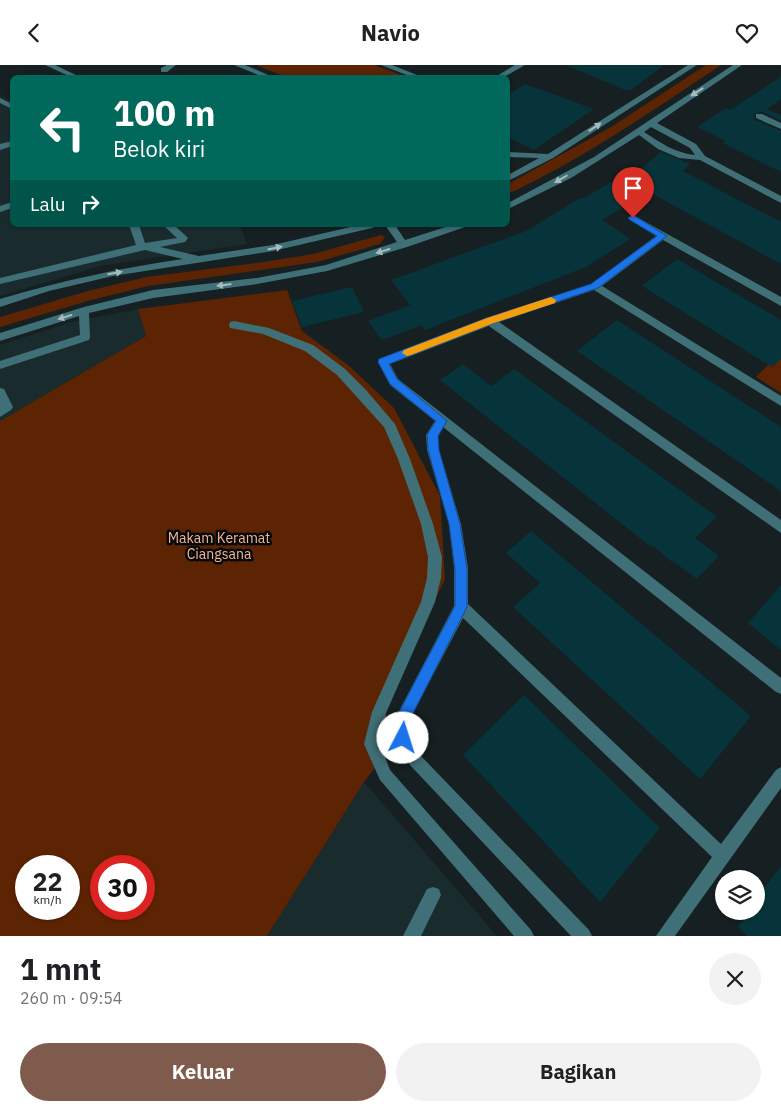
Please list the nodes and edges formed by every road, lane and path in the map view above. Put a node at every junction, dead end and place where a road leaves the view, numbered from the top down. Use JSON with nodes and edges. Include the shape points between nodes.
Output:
{"nodes":[{"id":1,"x":49,"y":65,"type":"edge"},
{"id":2,"x":172,"y":65,"type":"edge"},
{"id":3,"x":238,"y":65,"type":"edge"},
{"id":4,"x":385,"y":65,"type":"edge"},
{"id":5,"x":521,"y":65,"type":"edge"},
{"id":6,"x":693,"y":65,"type":"edge"},
{"id":7,"x":738,"y":65,"type":"edge"},
{"id":8,"x":164,"y":70,"type":"dead end"},
{"id":9,"x":72,"y":75,"type":"edge"},
{"id":10,"x":264,"y":75,"type":"edge"},
{"id":11,"x":412,"y":75,"type":"edge"},
{"id":12,"x":503,"y":75,"type":"edge"},
{"id":13,"x":759,"y":116,"type":"dead end"},
{"id":14,"x":650,"y":123,"type":"junction"},
{"id":15,"x":781,"y":126,"type":"edge"},
{"id":16,"x":638,"y":131,"type":"junction"},
{"id":17,"x":510,"y":154,"type":"edge"},
{"id":18,"x":550,"y":156,"type":"junction"},
{"id":19,"x":702,"y":158,"type":"junction"},
{"id":20,"x":510,"y":177,"type":"edge"},
{"id":21,"x":781,"y":200,"type":"edge"},
{"id":22,"x":510,"y":205,"type":"edge"},
{"id":23,"x":633,"y":218,"type":"dead end"},
{"id":24,"x":135,"y":227,"type":"edge"},
{"id":25,"x":171,"y":227,"type":"edge"},
{"id":26,"x":363,"y":227,"type":"edge"},
{"id":27,"x":391,"y":227,"type":"edge"},
{"id":28,"x":456,"y":227,"type":"edge"},
{"id":29,"x":663,"y":236,"type":"junction"},
{"id":30,"x":404,"y":245,"type":"junction"},
{"id":31,"x":142,"y":247,"type":"junction"},
{"id":32,"x":203,"y":260,"type":"junction"},
{"id":33,"x":0,"y":281,"type":"edge"},
{"id":34,"x":595,"y":286,"type":"junction"},
{"id":35,"x":781,"y":301,"type":"edge"},
{"id":36,"x":0,"y":303,"type":"edge"},
{"id":37,"x":84,"y":311,"type":"junction"},
{"id":38,"x":490,"y":321,"type":"junction"},
{"id":39,"x":234,"y":325,"type":"dead end"},
{"id":40,"x":0,"y":337,"type":"edge"},
{"id":41,"x":0,"y":365,"type":"edge"},
{"id":42,"x":0,"y":392,"type":"edge"},
{"id":43,"x":781,"y":402,"type":"edge"},
{"id":44,"x":0,"y":412,"type":"edge"},
{"id":45,"x":442,"y":421,"type":"junction"},
{"id":46,"x":781,"y":527,"type":"edge"},
{"id":47,"x":461,"y":607,"type":"junction"},
{"id":48,"x":781,"y":687,"type":"edge"},
{"id":49,"x":781,"y":775,"type":"edge"},
{"id":50,"x":722,"y":856,"type":"junction"},
{"id":51,"x":432,"y":895,"type":"dead end"},
{"id":52,"x":412,"y":936,"type":"edge"},
{"id":53,"x":525,"y":936,"type":"edge"},
{"id":54,"x":583,"y":936,"type":"edge"},
{"id":55,"x":665,"y":936,"type":"edge"}],
"edges":[{"from":1,"to":9,"type":"street"},
{"from":2,"to":8,"type":"street"},
{"from":3,"to":10,"type":"street"},
{"from":4,"to":11,"type":"street"},
{"from":5,"to":12,"type":"street"},
{"from":18,"to":6,"type":"street","one_way":true},
{"from":7,"to":14,"type":"street","one_way":true},
{"from":13,"to":15,"type":"street"},
{"from":14,"to":16,"type":"street"},
{"from":14,"to":19,"type":"street","via":[[693,146]]},
{"from":16,"to":19,"type":"street","via":[[660,147],[682,156]]},
{"from":16,"to":22,"type":"street","one_way":true,"via":[[537,193]]},
{"from":17,"to":18,"type":"street"},
{"from":18,"to":20,"type":"street"},
{"from":19,"to":21,"type":"street"},
{"from":23,"to":29,"type":"street"},
{"from":24,"to":31,"type":"street"},
{"from":25,"to":31,"type":"street","via":[[182,235],[182,240]]},
{"from":32,"to":26,"type":"street","one_way":true},
{"from":27,"to":30,"type":"street"},
{"from":28,"to":30,"type":"street"},
{"from":29,"to":34,"type":"street"},
{"from":29,"to":35,"type":"street"},
{"from":30,"to":37,"type":"street","one_way":true,"via":[[327,268],[153,294]]},
{"from":31,"to":32,"type":"street"},
{"from":31,"to":33,"type":"street"},
{"from":36,"to":32,"type":"street","one_way":true,"via":[[113,273]]},
{"from":34,"to":38,"type":"street"},
{"from":34,"to":43,"type":"street"},
{"from":37,"to":40,"type":"street","one_way":true},
{"from":37,"to":41,"type":"street","via":[[85,337]]},
{"from":38,"to":45,"type":"street","via":[[383,362],[394,382]]},
{"from":38,"to":46,"type":"street"},
{"from":39,"to":53,"type":"street","via":[[264,331],[309,349],[341,372],[390,424],[427,524],[435,557],[434,578],[428,602],[379,712],[372,744],[385,775]]},
{"from":42,"to":44,"type":"street","via":[[8,407]]},
{"from":45,"to":47,"type":"street","via":[[432,435],[433,450],[455,524],[461,569]]},
{"from":45,"to":48,"type":"street"},
{"from":47,"to":50,"type":"street"},
{"from":47,"to":54,"type":"street","via":[[404,716],[403,738],[415,760]]},
{"from":49,"to":50,"type":"street"},
{"from":50,"to":55,"type":"street"},
{"from":51,"to":52,"type":"street"}]}
